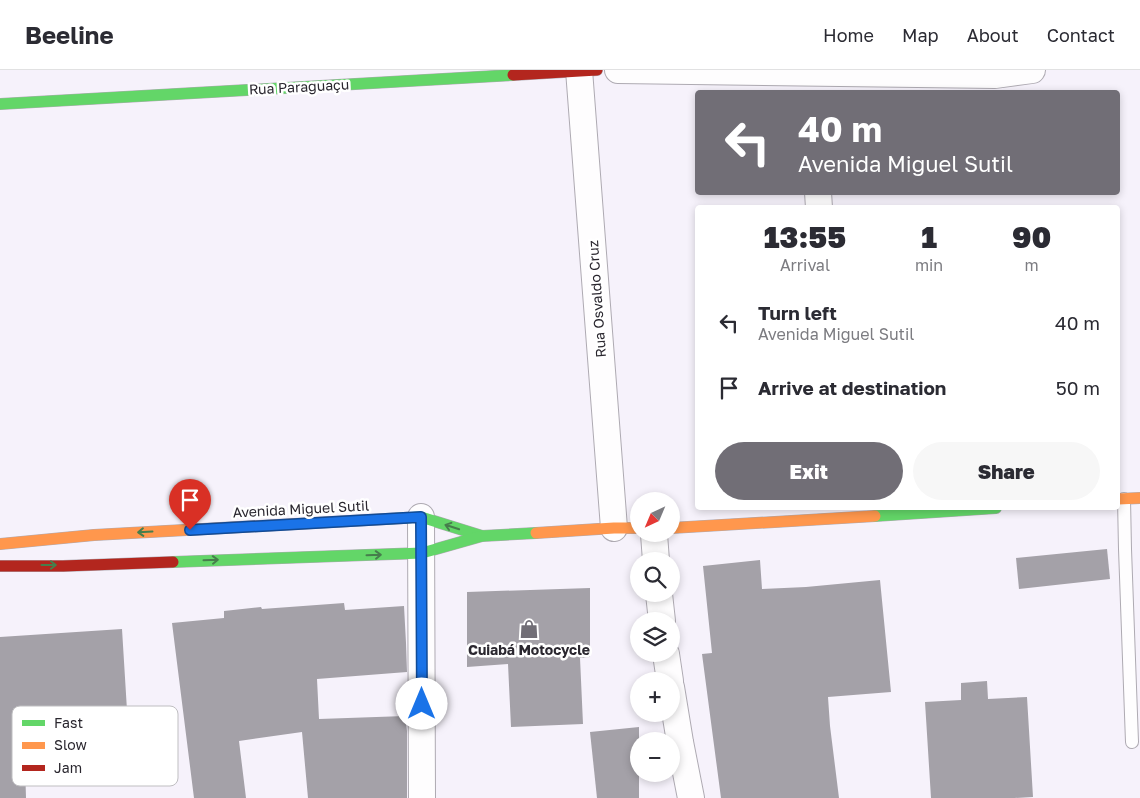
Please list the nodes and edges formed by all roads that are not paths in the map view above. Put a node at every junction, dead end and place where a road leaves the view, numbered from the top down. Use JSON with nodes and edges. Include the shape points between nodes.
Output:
{"nodes":[{"id":1,"x":585,"y":70,"type":"edge"},
{"id":2,"x":618,"y":70,"type":"edge"},
{"id":3,"x":1032,"y":70,"type":"edge"},
{"id":4,"x":811,"y":83,"type":"edge"},
{"id":5,"x":0,"y":104,"type":"edge"},
{"id":6,"x":1140,"y":498,"type":"edge"},
{"id":7,"x":1121,"y":499,"type":"edge"},
{"id":8,"x":933,"y":510,"type":"edge"},
{"id":9,"x":839,"y":513,"type":"edge"},
{"id":10,"x":421,"y":517,"type":"junction"},
{"id":11,"x":680,"y":527,"type":"edge"},
{"id":12,"x":626,"y":528,"type":"edge"},
{"id":13,"x":482,"y":536,"type":"junction"},
{"id":14,"x":0,"y":544,"type":"edge"},
{"id":15,"x":422,"y":553,"type":"junction"},
{"id":16,"x":0,"y":566,"type":"edge"},
{"id":17,"x":677,"y":722,"type":"edge"},
{"id":18,"x":1132,"y":742,"type":"dead end"},
{"id":19,"x":422,"y":798,"type":"edge"},
{"id":20,"x":691,"y":798,"type":"edge"}],
"edges":[{"from":1,"to":5,"type":"main road","name":"Rua Paraguaçu"},
{"from":1,"to":12,"type":"street","name":"Rua Osvaldo Cruz"},
{"from":2,"to":4,"type":"street"},
{"from":3,"to":4,"type":"street","via":[[995,75]]},
{"from":6,"to":7,"type":"main road"},
{"from":7,"to":18,"type":"lane"},
{"from":8,"to":9,"type":"main road"},
{"from":9,"to":11,"type":"main road"},
{"from":13,"to":10,"type":"main road","name":"Avenida Miguel Sutil","one_way":true},
{"from":10,"to":14,"type":"main road","name":"Avenida Miguel Sutil","one_way":true,"via":[[104,534]]},
{"from":10,"to":15,"type":"street"},
{"from":12,"to":13,"type":"main road","name":"Avenida Miguel Sutil"},
{"from":13,"to":15,"type":"main road","name":"Avenida Miguel Sutil"},
{"from":16,"to":15,"type":"main road","name":"Avenida Miguel Sutil","one_way":true},
{"from":15,"to":19,"type":"street"},
{"from":17,"to":20,"type":"street"}]}
